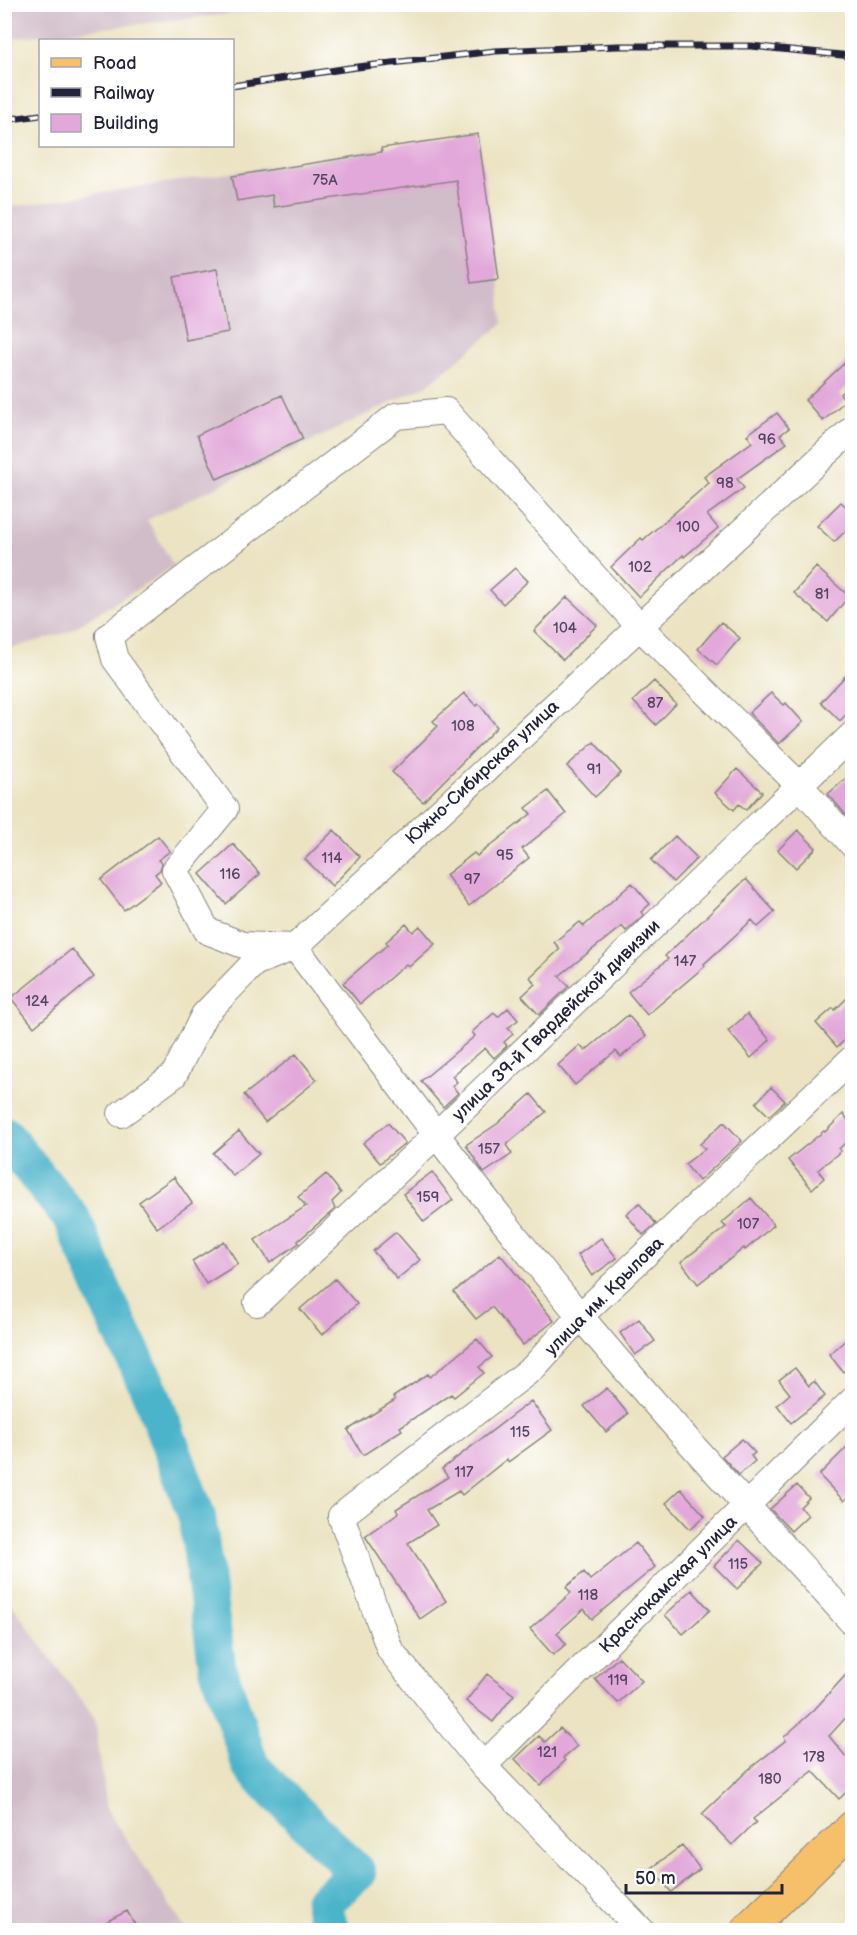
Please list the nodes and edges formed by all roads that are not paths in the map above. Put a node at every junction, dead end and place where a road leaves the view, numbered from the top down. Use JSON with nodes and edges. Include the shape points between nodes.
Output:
{"nodes":[{"id":1,"x":852,"y":429,"type":"edge"},
{"id":2,"x":639,"y":626,"type":"junction"},
{"id":3,"x":852,"y":735,"type":"edge"},
{"id":4,"x":800,"y":786,"type":"junction"},
{"id":5,"x":852,"y":844,"type":"edge"},
{"id":6,"x":295,"y":947,"type":"junction"},
{"id":7,"x":852,"y":1059,"type":"edge"},
{"id":8,"x":121,"y":1114,"type":"dead end"},
{"id":9,"x":436,"y":1135,"type":"junction"},
{"id":10,"x":257,"y":1303,"type":"dead end"},
{"id":11,"x":580,"y":1316,"type":"junction"},
{"id":12,"x":852,"y":1401,"type":"edge"},
{"id":13,"x":747,"y":1506,"type":"junction"},
{"id":14,"x":852,"y":1622,"type":"edge"},
{"id":15,"x":483,"y":1766,"type":"junction"},
{"id":16,"x":851,"y":1833,"type":"edge"},
{"id":17,"x":641,"y":1930,"type":"edge"},
{"id":18,"x":747,"y":1930,"type":"edge"}],
"edges":[{"from":1,"to":2,"type":"street","name":"Южно-Сибирская улица"},
{"from":2,"to":4,"type":"street"},
{"from":2,"to":6,"type":"street","name":"Южно-Сибирская улица"},
{"from":2,"to":6,"type":"street","via":[[446,411],[396,416],[109,636],[115,659],[225,809],[175,870],[207,931],[243,945]]},
{"from":3,"to":4,"type":"street","name":"улица 39-й Гвардейской дивизии"},
{"from":4,"to":5,"type":"street"},
{"from":4,"to":9,"type":"street","name":"улица 39-й Гвардейской дивизии"},
{"from":6,"to":8,"type":"street","name":"Южно-Сибирская улица","via":[[254,963],[204,1015],[174,1075]]},
{"from":6,"to":9,"type":"street"},
{"from":7,"to":11,"type":"street","name":"улица им. Крылова"},
{"from":9,"to":10,"type":"street","name":"улица 39-й Гвардейской дивизии"},
{"from":9,"to":11,"type":"street"},
{"from":11,"to":13,"type":"street"},
{"from":11,"to":15,"type":"street","name":"улица им. Крылова","via":[[533,1368],[341,1516],[390,1650]]},
{"from":12,"to":13,"type":"street","name":"Краснокамская улица"},
{"from":13,"to":14,"type":"street"},
{"from":13,"to":15,"type":"street","name":"Краснокамская улица"},
{"from":15,"to":17,"type":"street"},
{"from":16,"to":18,"type":"main road"}]}
